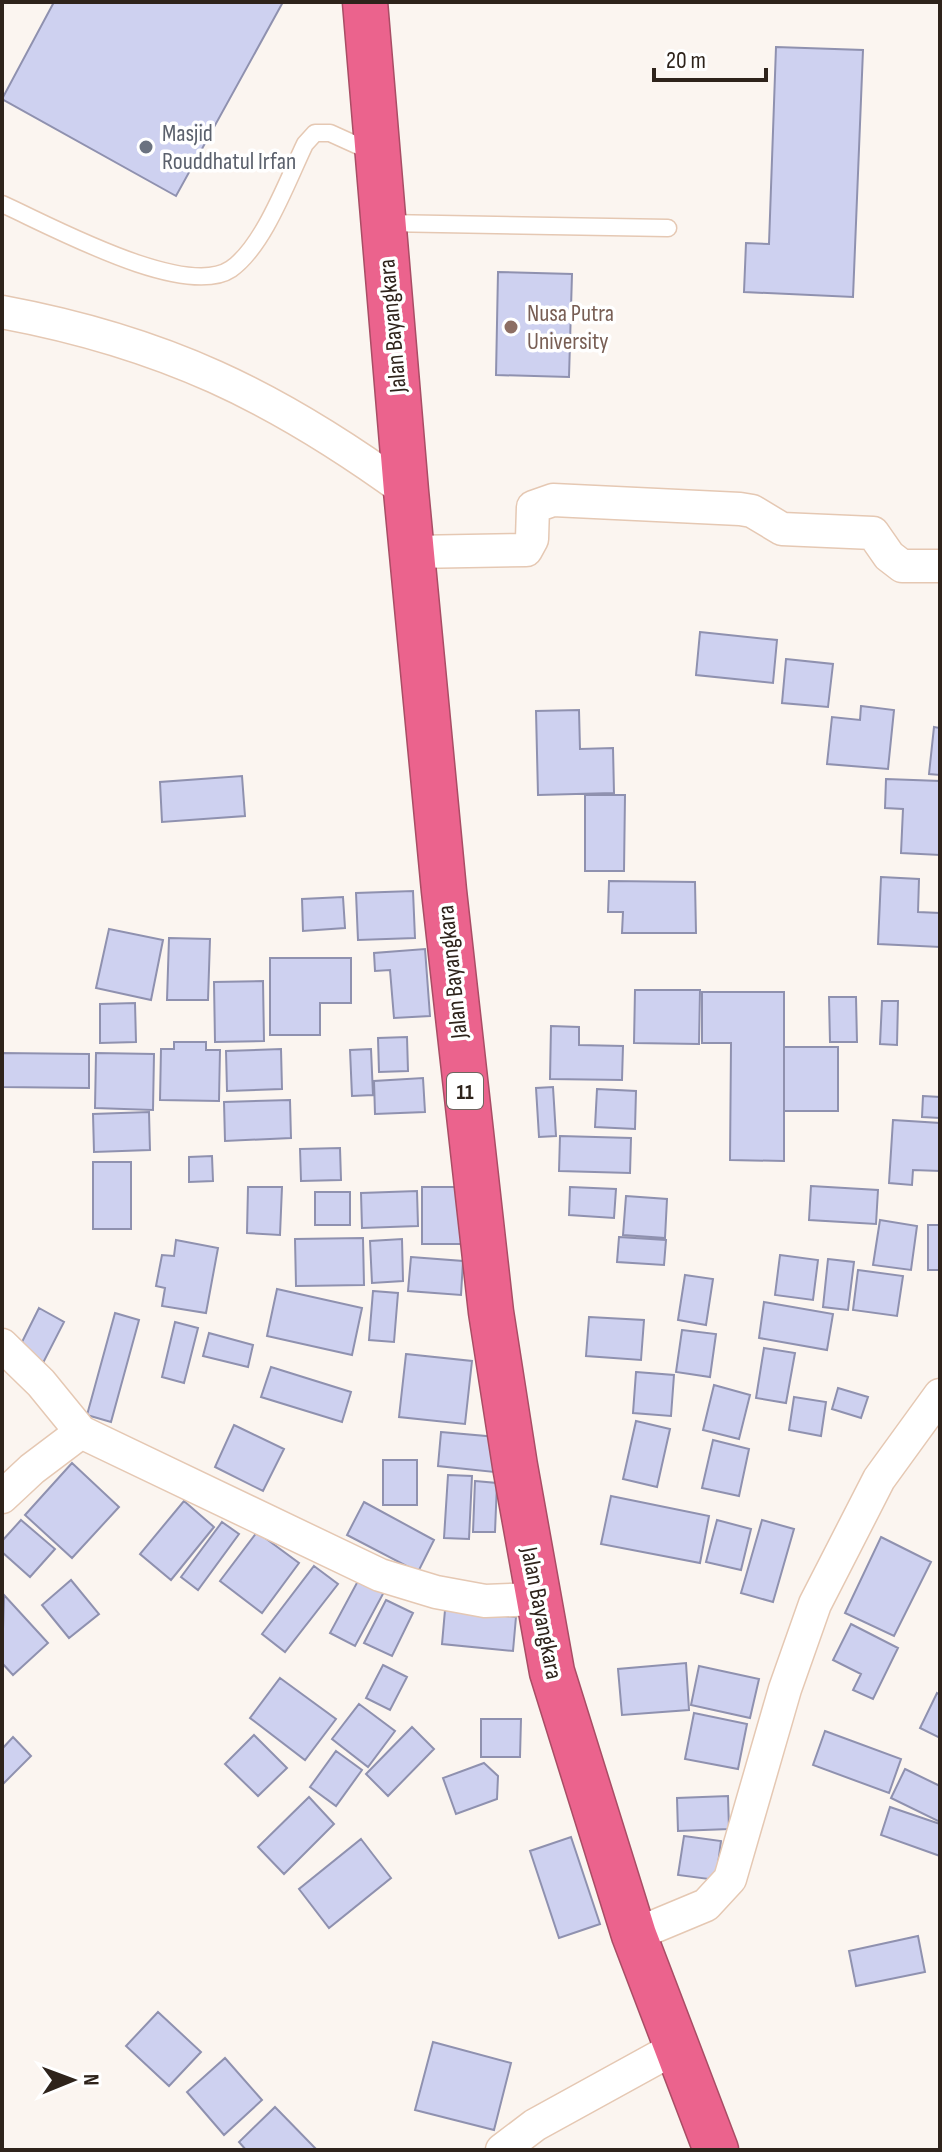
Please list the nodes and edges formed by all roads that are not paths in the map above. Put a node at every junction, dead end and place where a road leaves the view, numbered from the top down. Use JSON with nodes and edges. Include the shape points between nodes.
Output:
{"nodes":[{"id":1,"x":365,"y":2,"type":"edge"},
{"id":2,"x":378,"y":155,"type":"junction"},
{"id":3,"x":2,"y":204,"type":"edge"},
{"id":4,"x":383,"y":223,"type":"junction"},
{"id":5,"x":668,"y":228,"type":"dead end"},
{"id":6,"x":2,"y":312,"type":"edge"},
{"id":7,"x":406,"y":491,"type":"junction"},
{"id":8,"x":412,"y":552,"type":"junction"},
{"id":9,"x":940,"y":566,"type":"edge"},
{"id":10,"x":2,"y":1345,"type":"edge"},
{"id":11,"x":940,"y":1395,"type":"edge"},
{"id":12,"x":81,"y":1432,"type":"junction"},
{"id":13,"x":2,"y":1497,"type":"edge"},
{"id":14,"x":537,"y":1599,"type":"junction"},
{"id":15,"x":634,"y":1935,"type":"junction"},
{"id":16,"x":675,"y":2048,"type":"junction"},
{"id":17,"x":502,"y":2150,"type":"edge"},
{"id":18,"x":716,"y":2150,"type":"edge"}],
"edges":[{"from":1,"to":2,"type":"highway","name":"Jalan Bayangkara","number":"11"},
{"from":2,"to":3,"type":"lane","via":[[330,133],[315,133],[264,229],[230,269],[203,278],[142,266]]},
{"from":2,"to":4,"type":"highway","name":"Jalan Bayangkara","number":"11"},
{"from":4,"to":5,"type":"lane"},
{"from":4,"to":7,"type":"highway","name":"Jalan Bayangkara","number":"11"},
{"from":6,"to":7,"type":"street","via":[[77,329],[210,372],[319,431]]},
{"from":7,"to":8,"type":"highway","name":"Jalan Bayangkara","number":"11"},
{"from":8,"to":9,"type":"street","via":[[526,550],[532,539],[533,507],[553,500],[752,511],[782,529],[873,533],[902,566]]},
{"from":8,"to":14,"type":"highway","name":"Jalan Bayangkara","number":"11","via":[[479,1216]]},
{"from":10,"to":12,"type":"street"},
{"from":11,"to":15,"type":"street","via":[[879,1479],[815,1604],[730,1879],[706,1905]]},
{"from":12,"to":13,"type":"street"},
{"from":12,"to":14,"type":"street","via":[[380,1575],[485,1601]]},
{"from":14,"to":15,"type":"highway","name":"Jalan Bayangkara","number":"11","via":[[552,1672]]},
{"from":15,"to":16,"type":"highway","name":"Jalan Bayangkara","number":"11"},
{"from":16,"to":17,"type":"street","via":[[535,2125]]},
{"from":16,"to":18,"type":"highway","name":"Jalan Bayangkara","number":"11"}]}
